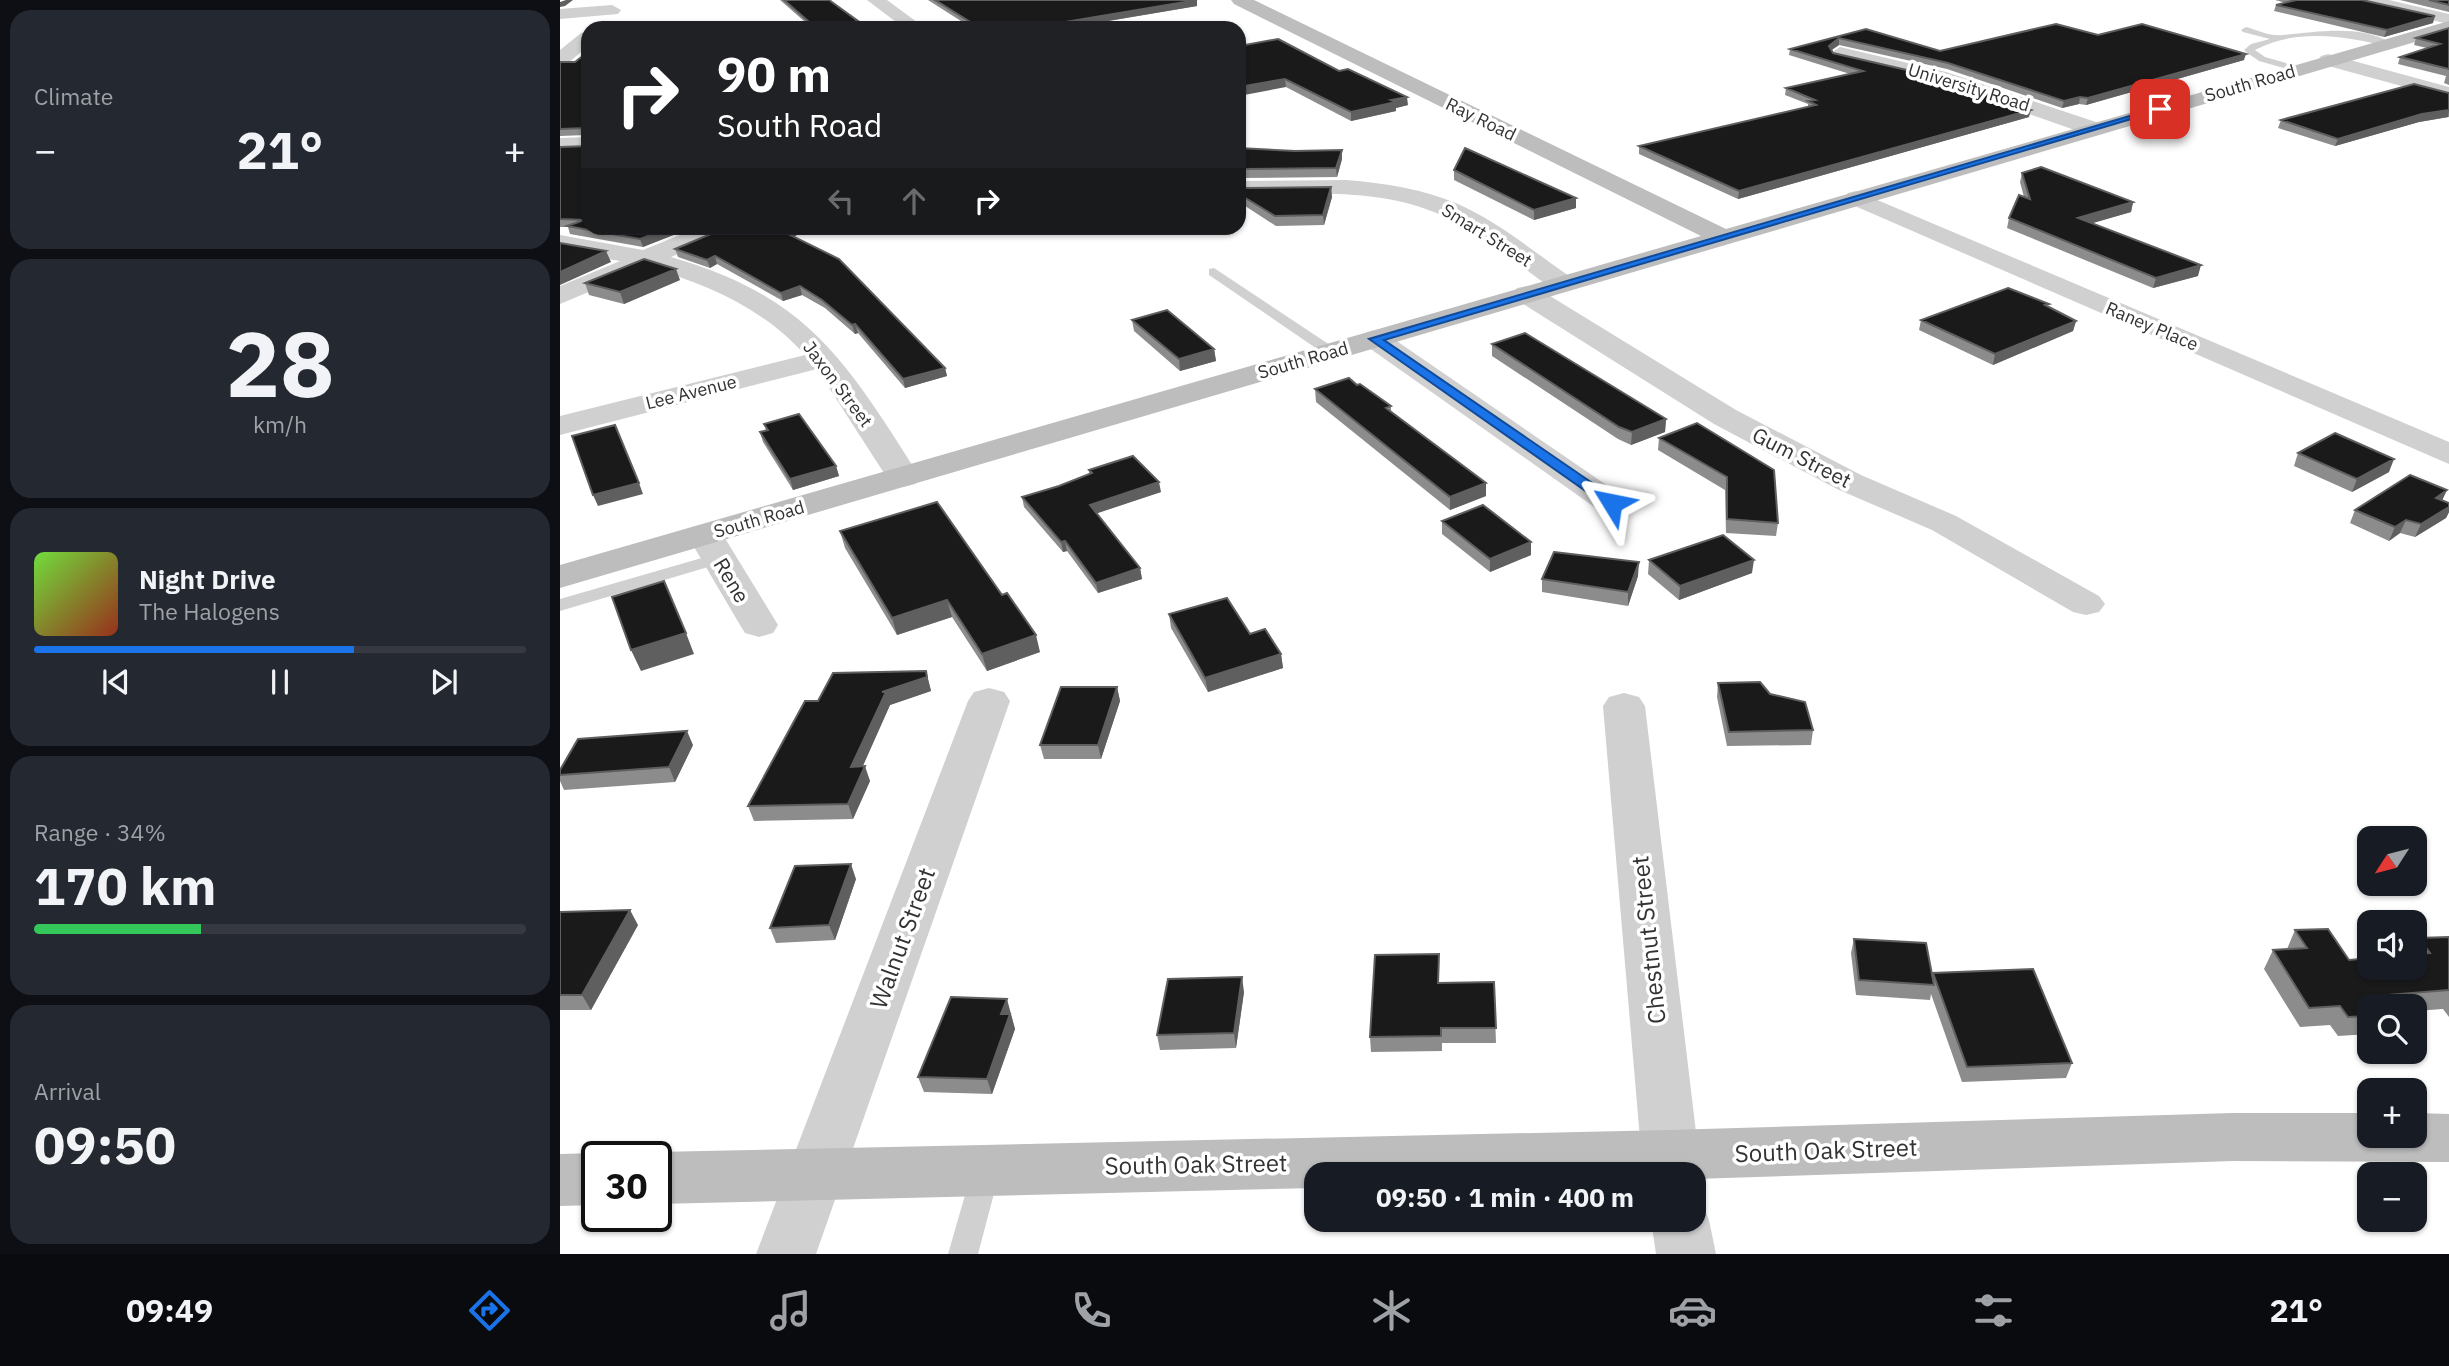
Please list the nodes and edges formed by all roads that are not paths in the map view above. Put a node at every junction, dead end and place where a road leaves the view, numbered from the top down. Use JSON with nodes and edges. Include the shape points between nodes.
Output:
{"nodes":[{"id":1,"x":876,"y":0,"type":"edge"},
{"id":2,"x":1240,"y":0,"type":"edge"},
{"id":3,"x":2367,"y":0,"type":"edge"},
{"id":4,"x":614,"y":5,"type":"edge"},
{"id":5,"x":560,"y":14,"type":"edge"},
{"id":6,"x":2449,"y":19,"type":"edge"},
{"id":7,"x":603,"y":21,"type":"edge"},
{"id":8,"x":906,"y":21,"type":"edge"},
{"id":9,"x":2449,"y":26,"type":"edge"},
{"id":10,"x":2246,"y":30,"type":"dead end"},
{"id":11,"x":2279,"y":39,"type":"junction"},
{"id":12,"x":581,"y":43,"type":"edge"},
{"id":13,"x":2386,"y":43,"type":"junction"},
{"id":14,"x":1840,"y":53,"type":"edge"},
{"id":15,"x":560,"y":60,"type":"edge"},
{"id":16,"x":581,"y":60,"type":"edge"},
{"id":17,"x":2328,"y":60,"type":"junction"},
{"id":18,"x":2298,"y":69,"type":"junction"},
{"id":19,"x":2449,"y":93,"type":"edge"},
{"id":20,"x":2094,"y":129,"type":"junction"},
{"id":21,"x":581,"y":144,"type":"edge"},
{"id":22,"x":560,"y":145,"type":"edge"},
{"id":23,"x":1246,"y":188,"type":"edge"},
{"id":24,"x":1856,"y":198,"type":"junction"},
{"id":25,"x":698,"y":235,"type":"edge"},
{"id":26,"x":1723,"y":237,"type":"junction"},
{"id":27,"x":560,"y":243,"type":"edge"},
{"id":28,"x":630,"y":255,"type":"junction"},
{"id":29,"x":1214,"y":272,"type":"dead end"},
{"id":30,"x":560,"y":275,"type":"edge"},
{"id":31,"x":1563,"y":284,"type":"junction"},
{"id":32,"x":1527,"y":294,"type":"junction"},
{"id":33,"x":560,"y":296,"type":"edge"},
{"id":34,"x":1375,"y":339,"type":"junction"},
{"id":35,"x":1331,"y":352,"type":"junction"},
{"id":36,"x":823,"y":359,"type":"junction"},
{"id":37,"x":560,"y":426,"type":"edge"},
{"id":38,"x":2449,"y":454,"type":"edge"},
{"id":39,"x":903,"y":477,"type":"junction"},
{"id":40,"x":1612,"y":503,"type":"dead end"},
{"id":41,"x":712,"y":546,"type":"junction"},
{"id":42,"x":560,"y":577,"type":"edge"},
{"id":43,"x":2085,"y":604,"type":"dead end"},
{"id":44,"x":560,"y":605,"type":"edge"},
{"id":45,"x":759,"y":625,"type":"dead end"},
{"id":46,"x":989,"y":701,"type":"dead end"},
{"id":47,"x":1624,"y":706,"type":"dead end"},
{"id":48,"x":2449,"y":1138,"type":"edge"},
{"id":49,"x":1671,"y":1162,"type":"edge"},
{"id":50,"x":1706,"y":1162,"type":"edge"},
{"id":51,"x":1304,"y":1166,"type":"edge"},
{"id":52,"x":986,"y":1168,"type":"junction"},
{"id":53,"x":815,"y":1174,"type":"junction"},
{"id":54,"x":672,"y":1178,"type":"edge"},
{"id":55,"x":581,"y":1179,"type":"edge"},
{"id":56,"x":560,"y":1180,"type":"edge"},
{"id":57,"x":1682,"y":1232,"type":"edge"},
{"id":58,"x":786,"y":1254,"type":"edge"},
{"id":59,"x":963,"y":1254,"type":"edge"},
{"id":60,"x":1686,"y":1254,"type":"edge"}],
"edges":[{"from":1,"to":8,"type":"street"},
{"from":2,"to":26,"type":"street","name":"Ray Road"},
{"from":3,"to":6,"type":"street"},
{"from":4,"to":5,"type":"street"},
{"from":4,"to":7,"type":"street"},
{"from":9,"to":13,"type":"street","name":"South Road"},
{"from":10,"to":11,"type":"lane"},
{"from":11,"to":13,"type":"lane","via":[[2325,31]]},
{"from":11,"to":18,"type":"lane","via":[[2254,46],[2250,53]]},
{"from":12,"to":15,"type":"street"},
{"from":13,"to":17,"type":"street","name":"South Road"},
{"from":14,"to":20,"type":"street","name":"University Road","via":[[1939,76]]},
{"from":15,"to":16,"type":"street"},
{"from":17,"to":18,"type":"street","name":"South Road"},
{"from":17,"to":19,"type":"street"},
{"from":18,"to":20,"type":"street","name":"South Road"},
{"from":20,"to":24,"type":"street","name":"South Road"},
{"from":21,"to":22,"type":"street"},
{"from":23,"to":31,"type":"street","name":"Smart Street","via":[[1360,188],[1433,202]]},
{"from":24,"to":26,"type":"street","name":"South Road"},
{"from":24,"to":38,"type":"street","name":"Raney Place"},
{"from":25,"to":28,"type":"street"},
{"from":26,"to":31,"type":"street","name":"South Road"},
{"from":27,"to":28,"type":"street","name":"Jaxon Street"},
{"from":28,"to":30,"type":"street"},
{"from":28,"to":33,"type":"street","via":[[632,266]]},
{"from":28,"to":36,"type":"street","name":"Jaxon Street","via":[[719,283],[762,304],[789,323]]},
{"from":29,"to":35,"type":"lane"},
{"from":31,"to":32,"type":"street","name":"South Road"},
{"from":32,"to":34,"type":"street","name":"South Road"},
{"from":32,"to":43,"type":"street","name":"Gum Street","via":[[1726,417],[1849,482],[1944,523]]},
{"from":34,"to":35,"type":"street","name":"South Road"},
{"from":34,"to":40,"type":"street"},
{"from":35,"to":39,"type":"street","name":"South Road"},
{"from":36,"to":37,"type":"street","name":"Lee Avenue"},
{"from":36,"to":39,"type":"street","name":"Jaxon Street"},
{"from":39,"to":41,"type":"street","name":"South Road"},
{"from":41,"to":42,"type":"street","name":"South Road"},
{"from":41,"to":44,"type":"lane"},
{"from":41,"to":45,"type":"street","name":"Rene"},
{"from":46,"to":53,"type":"street","name":"Walnut Street"},
{"from":47,"to":49,"type":"street","name":"Chestnut Street"},
{"from":48,"to":50,"type":"street","name":"South Oak Street","via":[[2233,1136]]},
{"from":51,"to":52,"type":"street","name":"South Oak Street"},
{"from":52,"to":53,"type":"street","name":"South Oak Street"},
{"from":52,"to":59,"type":"lane"},
{"from":53,"to":54,"type":"street","name":"South Oak Street"},
{"from":53,"to":58,"type":"street","name":"Walnut Street"},
{"from":55,"to":56,"type":"street"},
{"from":57,"to":60,"type":"street"}]}
